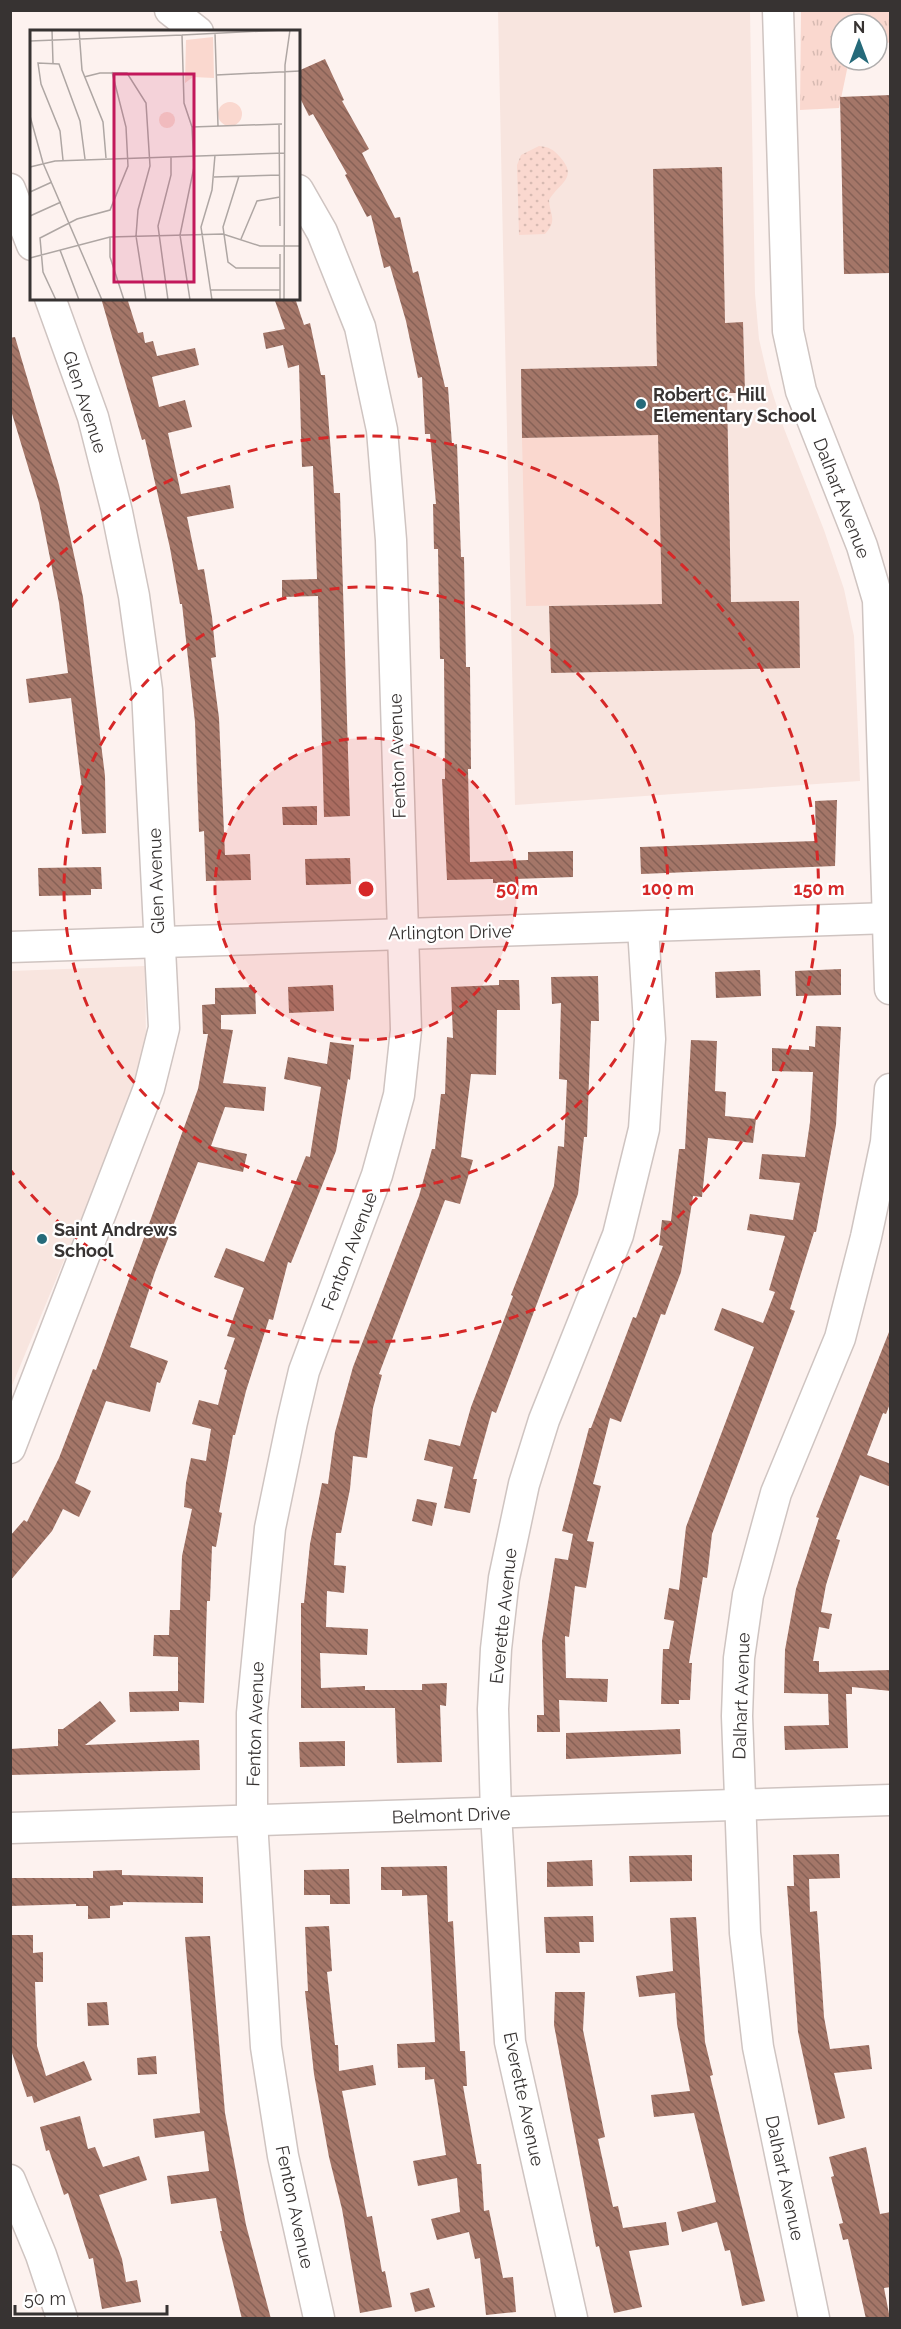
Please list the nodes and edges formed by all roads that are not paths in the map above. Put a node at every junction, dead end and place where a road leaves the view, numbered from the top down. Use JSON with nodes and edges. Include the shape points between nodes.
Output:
{"nodes":[{"id":1,"x":171,"y":10,"type":"edge"},
{"id":2,"x":778,"y":10,"type":"edge"},
{"id":3,"x":196,"y":30,"type":"edge"},
{"id":4,"x":10,"y":189,"type":"edge"},
{"id":5,"x":300,"y":194,"type":"edge"},
{"id":6,"x":30,"y":240,"type":"edge"},
{"id":7,"x":51,"y":300,"type":"edge"},
{"id":8,"x":884,"y":600,"type":"edge"},
{"id":9,"x":889,"y":918,"type":"edge"},
{"id":10,"x":643,"y":928,"type":"junction"},
{"id":11,"x":402,"y":933,"type":"junction"},
{"id":12,"x":158,"y":944,"type":"junction"},
{"id":13,"x":10,"y":947,"type":"edge"},
{"id":14,"x":891,"y":989,"type":"edge"},
{"id":15,"x":891,"y":1089,"type":"edge"},
{"id":16,"x":10,"y":1448,"type":"edge"},
{"id":17,"x":891,"y":1800,"type":"edge"},
{"id":18,"x":739,"y":1805,"type":"junction"},
{"id":19,"x":496,"y":1814,"type":"junction"},
{"id":20,"x":252,"y":1821,"type":"junction"},
{"id":21,"x":10,"y":1828,"type":"edge"},
{"id":22,"x":10,"y":2180,"type":"edge"},
{"id":23,"x":62,"y":2319,"type":"edge"},
{"id":24,"x":319,"y":2319,"type":"edge"},
{"id":25,"x":572,"y":2319,"type":"edge"},
{"id":26,"x":814,"y":2319,"type":"edge"}],
"edges":[{"from":1,"to":3,"type":"street"},
{"from":2,"to":8,"type":"street","name":"Dalhart Avenue","via":[[788,331],[801,391]]},
{"from":4,"to":6,"type":"street"},
{"from":5,"to":11,"type":"street","name":"Fenton Avenue","via":[[322,232],[360,327],[382,430],[391,540]]},
{"from":7,"to":12,"type":"street","name":"Glen Avenue","via":[[93,417],[134,596],[148,712]]},
{"from":8,"to":9,"type":"street","name":"Dalhart Avenue"},
{"from":9,"to":10,"type":"street","name":"Arlington Drive"},
{"from":9,"to":14,"type":"street","name":"Dalhart Avenue"},
{"from":10,"to":11,"type":"street","name":"Arlington Drive"},
{"from":10,"to":19,"type":"street","name":"Everette Avenue","via":[[650,1039],[644,1129],[618,1235],[544,1420],[515,1519],[496,1649]]},
{"from":11,"to":12,"type":"street","name":"Arlington Drive"},
{"from":11,"to":20,"type":"street","name":"Fenton Avenue","via":[[406,1030],[399,1095],[377,1175],[304,1371],[270,1528],[252,1713]]},
{"from":12,"to":13,"type":"street","name":"Arlington Drive"},
{"from":12,"to":16,"type":"street","name":"Glen Avenue","via":[[164,1028],[149,1088]]},
{"from":15,"to":18,"type":"street","name":"Dalhart Avenue","via":[[884,1153],[840,1338],[776,1493],[748,1595],[739,1658]]},
{"from":17,"to":18,"type":"street","name":"Belmont Drive"},
{"from":18,"to":19,"type":"street","name":"Belmont Drive"},
{"from":18,"to":26,"type":"street","name":"Dalhart Avenue","via":[[745,1933],[758,2047]]},
{"from":19,"to":20,"type":"street","name":"Belmont Drive"},
{"from":19,"to":25,"type":"street","name":"Everette Avenue","via":[[510,2042]]},
{"from":20,"to":21,"type":"street","name":"Belmont Drive"},
{"from":20,"to":24,"type":"street","name":"Fenton Avenue","via":[[266,2047],[285,2168]]},
{"from":22,"to":23,"type":"street"}]}
